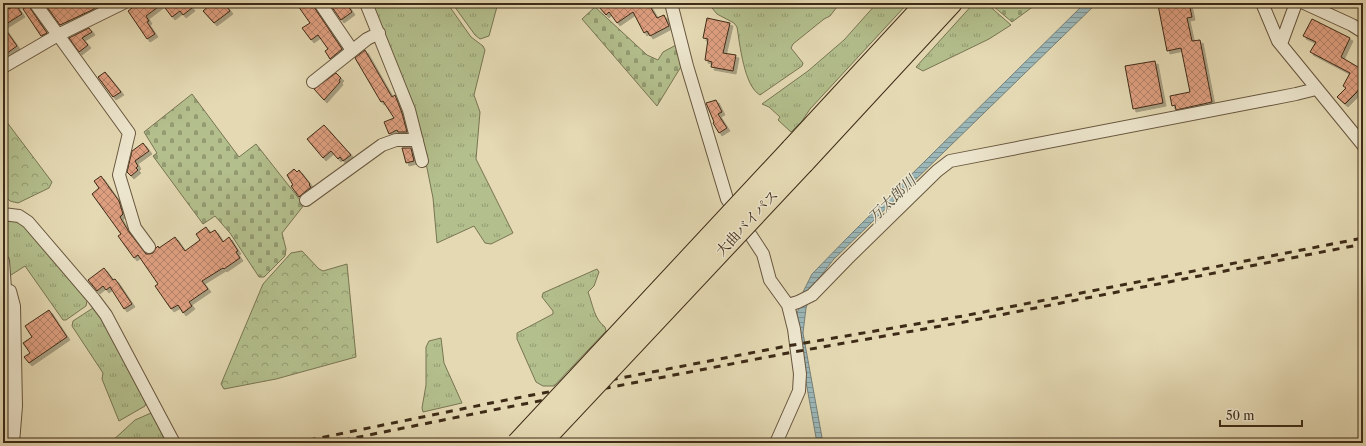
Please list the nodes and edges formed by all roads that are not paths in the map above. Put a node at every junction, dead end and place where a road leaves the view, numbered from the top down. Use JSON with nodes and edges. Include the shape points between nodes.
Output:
{"nodes":[{"id":1,"x":35,"y":3,"type":"edge"},
{"id":2,"x":123,"y":3,"type":"edge"},
{"id":3,"x":320,"y":3,"type":"edge"},
{"id":4,"x":366,"y":3,"type":"edge"},
{"id":5,"x":672,"y":3,"type":"edge"},
{"id":6,"x":926,"y":3,"type":"edge"},
{"id":7,"x":952,"y":3,"type":"edge"},
{"id":8,"x":1262,"y":3,"type":"edge"},
{"id":9,"x":1296,"y":3,"type":"edge"},
{"id":10,"x":1304,"y":3,"type":"edge"},
{"id":11,"x":1363,"y":32,"type":"edge"},
{"id":12,"x":379,"y":33,"type":"junction"},
{"id":13,"x":58,"y":35,"type":"junction"},
{"id":14,"x":1281,"y":44,"type":"junction"},
{"id":15,"x":352,"y":50,"type":"junction"},
{"id":16,"x":3,"y":68,"type":"edge"},
{"id":17,"x":313,"y":82,"type":"dead end"},
{"id":18,"x":1316,"y":89,"type":"junction"},
{"id":19,"x":417,"y":140,"type":"junction"},
{"id":20,"x":1363,"y":145,"type":"edge"},
{"id":21,"x":797,"y":156,"type":"junction"},
{"id":22,"x":422,"y":161,"type":"dead end"},
{"id":23,"x":306,"y":200,"type":"dead end"},
{"id":24,"x":3,"y":214,"type":"edge"},
{"id":25,"x":149,"y":247,"type":"dead end"},
{"id":26,"x":3,"y":261,"type":"edge"},
{"id":27,"x":4,"y":285,"type":"edge"},
{"id":28,"x":793,"y":304,"type":"junction"},
{"id":29,"x":3,"y":443,"type":"edge"},
{"id":30,"x":13,"y":443,"type":"edge"},
{"id":31,"x":174,"y":443,"type":"edge"},
{"id":32,"x":517,"y":443,"type":"edge"},
{"id":33,"x":541,"y":443,"type":"edge"},
{"id":34,"x":776,"y":443,"type":"edge"}],
"edges":[{"from":1,"to":13,"type":"street"},
{"from":2,"to":13,"type":"street"},
{"from":3,"to":15,"type":"street"},
{"from":4,"to":12,"type":"street"},
{"from":5,"to":28,"type":"street","via":[[687,66],[727,199],[763,254],[770,280]]},
{"from":6,"to":21,"type":"highway","name":"大曲バイパス"},
{"from":7,"to":21,"type":"highway","name":"大曲バイパス"},
{"from":8,"to":14,"type":"street"},
{"from":9,"to":14,"type":"street"},
{"from":10,"to":11,"type":"street"},
{"from":12,"to":15,"type":"street","via":[[367,38]]},
{"from":12,"to":19,"type":"street","via":[[409,110]]},
{"from":13,"to":16,"type":"street"},
{"from":13,"to":25,"type":"street","via":[[130,133],[119,175],[135,228]]},
{"from":14,"to":18,"type":"street"},
{"from":15,"to":17,"type":"street"},
{"from":18,"to":20,"type":"street"},
{"from":18,"to":28,"type":"street","via":[[950,161],[812,295]]},
{"from":19,"to":22,"type":"street"},
{"from":19,"to":23,"type":"street","via":[[396,140],[382,145]]},
{"from":21,"to":32,"type":"highway","name":"大曲バイパス","bridge":true},
{"from":21,"to":33,"type":"highway","name":"大曲バイパス","bridge":true},
{"from":24,"to":31,"type":"street","via":[[19,216],[28,222],[94,298],[106,315]]},
{"from":26,"to":27,"type":"street"},
{"from":27,"to":29,"type":"street","via":[[6,400]]},
{"from":27,"to":30,"type":"street","via":[[10,291],[14,306],[16,406]]},
{"from":28,"to":34,"type":"street","via":[[800,374],[799,391]]}]}
